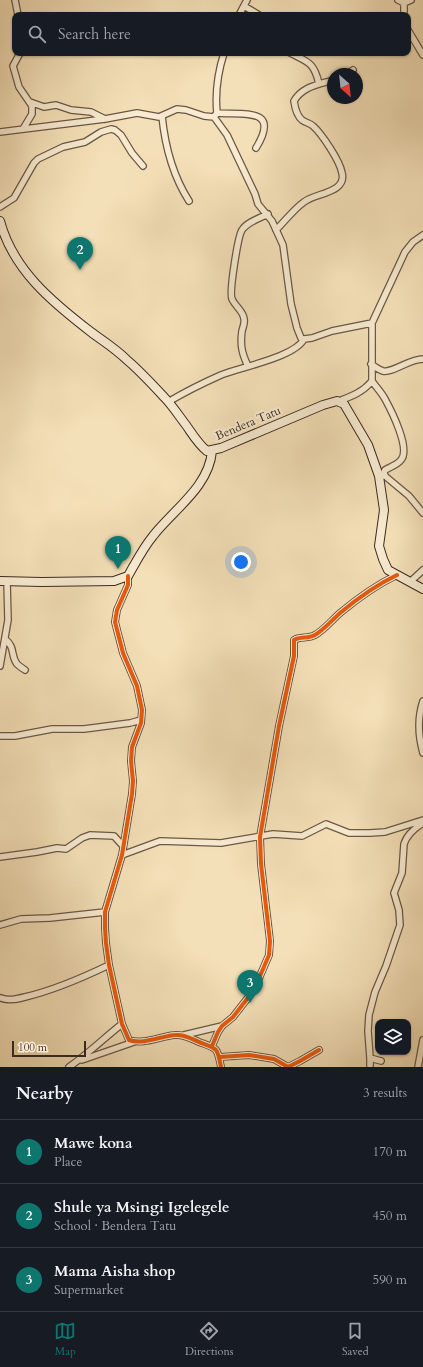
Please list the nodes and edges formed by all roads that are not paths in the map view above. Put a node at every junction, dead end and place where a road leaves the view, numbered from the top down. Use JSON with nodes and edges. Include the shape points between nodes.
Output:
{"nodes":[{"id":1,"x":15,"y":0,"type":"edge"},
{"id":2,"x":411,"y":0,"type":"edge"},
{"id":3,"x":401,"y":1,"type":"edge"},
{"id":4,"x":246,"y":3,"type":"edge"},
{"id":5,"x":17,"y":12,"type":"edge"},
{"id":6,"x":241,"y":12,"type":"edge"},
{"id":7,"x":256,"y":12,"type":"edge"},
{"id":8,"x":403,"y":12,"type":"edge"},
{"id":9,"x":411,"y":35,"type":"edge"},
{"id":10,"x":423,"y":55,"type":"edge"},
{"id":11,"x":18,"y":56,"type":"edge"},
{"id":12,"x":223,"y":56,"type":"edge"},
{"id":13,"x":296,"y":56,"type":"edge"},
{"id":14,"x":327,"y":82,"type":"edge"},
{"id":15,"x":319,"y":84,"type":"junction"},
{"id":16,"x":30,"y":102,"type":"junction"},
{"id":17,"x":215,"y":115,"type":"junction"},
{"id":18,"x":162,"y":116,"type":"junction"},
{"id":19,"x":105,"y":119,"type":"junction"},
{"id":20,"x":23,"y":129,"type":"junction"},
{"id":21,"x":0,"y":132,"type":"edge"},
{"id":22,"x":256,"y":148,"type":"dead end"},
{"id":23,"x":143,"y":166,"type":"dead end"},
{"id":24,"x":189,"y":201,"type":"dead end"},
{"id":25,"x":0,"y":207,"type":"edge"},
{"id":26,"x":268,"y":214,"type":"junction"},
{"id":27,"x":0,"y":221,"type":"edge"},
{"id":28,"x":276,"y":230,"type":"junction"},
{"id":29,"x":423,"y":235,"type":"edge"},
{"id":30,"x":372,"y":323,"type":"junction"},
{"id":31,"x":304,"y":339,"type":"junction"},
{"id":32,"x":423,"y":359,"type":"edge"},
{"id":33,"x":371,"y":364,"type":"junction"},
{"id":34,"x":248,"y":366,"type":"junction"},
{"id":35,"x":372,"y":381,"type":"junction"},
{"id":36,"x":340,"y":401,"type":"junction"},
{"id":37,"x":168,"y":402,"type":"junction"},
{"id":38,"x":212,"y":451,"type":"junction"},
{"id":39,"x":382,"y":476,"type":"junction"},
{"id":40,"x":423,"y":513,"type":"edge"},
{"id":41,"x":423,"y":570,"type":"edge"},
{"id":42,"x":397,"y":575,"type":"junction"},
{"id":43,"x":128,"y":576,"type":"junction"},
{"id":44,"x":4,"y":581,"type":"edge"},
{"id":45,"x":410,"y":582,"type":"junction"},
{"id":46,"x":423,"y":590,"type":"edge"},
{"id":47,"x":5,"y":639,"type":"junction"},
{"id":48,"x":0,"y":666,"type":"edge"},
{"id":49,"x":25,"y":670,"type":"dead end"},
{"id":50,"x":423,"y":701,"type":"edge"},
{"id":51,"x":141,"y":720,"type":"junction"},
{"id":52,"x":0,"y":736,"type":"edge"},
{"id":53,"x":423,"y":753,"type":"edge"},
{"id":54,"x":423,"y":820,"type":"edge"},
{"id":55,"x":423,"y":823,"type":"edge"},
{"id":56,"x":260,"y":837,"type":"junction"},
{"id":57,"x":123,"y":846,"type":"junction"},
{"id":58,"x":122,"y":855,"type":"junction"},
{"id":59,"x":0,"y":857,"type":"edge"},
{"id":60,"x":106,"y":912,"type":"junction"},
{"id":61,"x":0,"y":925,"type":"edge"},
{"id":62,"x":109,"y":964,"type":"junction"},
{"id":63,"x":1,"y":998,"type":"edge"},
{"id":64,"x":122,"y":1024,"type":"junction"},
{"id":65,"x":222,"y":1026,"type":"junction"},
{"id":66,"x":184,"y":1036,"type":"junction"},
{"id":67,"x":423,"y":1040,"type":"edge"},
{"id":68,"x":134,"y":1042,"type":"junction"},
{"id":69,"x":212,"y":1046,"type":"junction"},
{"id":70,"x":319,"y":1050,"type":"dead end"},
{"id":71,"x":220,"y":1057,"type":"junction"},
{"id":72,"x":370,"y":1058,"type":"junction"},
{"id":73,"x":78,"y":1061,"type":"junction"},
{"id":74,"x":382,"y":1061,"type":"dead end"},
{"id":75,"x":69,"y":1067,"type":"edge"},
{"id":76,"x":221,"y":1067,"type":"edge"},
{"id":77,"x":370,"y":1067,"type":"edge"},
{"id":78,"x":418,"y":1067,"type":"edge"}],
"edges":[{"from":1,"to":5,"type":"street"},
{"from":2,"to":3,"type":"street"},
{"from":3,"to":8,"type":"street"},
{"from":4,"to":6,"type":"street"},
{"from":4,"to":7,"type":"street"},
{"from":9,"to":10,"type":"street"},
{"from":11,"to":16,"type":"street","via":[[13,66],[19,87]]},
{"from":12,"to":17,"type":"street","via":[[217,86]]},
{"from":13,"to":15,"type":"street","via":[[314,68]]},
{"from":14,"to":15,"type":"street"},
{"from":15,"to":28,"type":"street","via":[[302,91],[294,101],[294,107],[302,120],[312,124],[327,144],[341,168],[342,179],[333,190],[305,200]]},
{"from":16,"to":19,"type":"street","via":[[44,107],[58,106],[91,112]]},
{"from":16,"to":20,"type":"street","via":[[32,114]]},
{"from":17,"to":18,"type":"street","via":[[204,116],[177,109]]},
{"from":17,"to":22,"type":"street","via":[[257,115],[265,130]]},
{"from":17,"to":26,"type":"street","via":[[228,135],[258,204]]},
{"from":18,"to":19,"type":"street","via":[[137,113]]},
{"from":18,"to":24,"type":"street","via":[[179,186]]},
{"from":19,"to":20,"type":"street"},
{"from":20,"to":21,"type":"street"},
{"from":23,"to":25,"type":"street","via":[[119,133],[108,129],[85,142],[63,147],[38,159],[14,198]]},
{"from":26,"to":28,"type":"street"},
{"from":26,"to":34,"type":"street","via":[[249,224],[241,232],[233,272],[231,298],[243,314],[241,349]]},
{"from":27,"to":37,"type":"main road","name":"Bendera Tatu","via":[[11,250],[22,269],[39,289],[127,359]]},
{"from":28,"to":31,"type":"street","via":[[283,245],[295,322],[301,338]]},
{"from":29,"to":30,"type":"street","via":[[413,242],[406,252]]},
{"from":30,"to":31,"type":"street"},
{"from":30,"to":33,"type":"street"},
{"from":31,"to":34,"type":"street","via":[[302,344],[292,351]]},
{"from":32,"to":33,"type":"street","via":[[416,359],[389,371],[381,371]]},
{"from":33,"to":35,"type":"street"},
{"from":34,"to":37,"type":"street","via":[[220,376]]},
{"from":35,"to":36,"type":"street","via":[[357,394]]},
{"from":35,"to":39,"type":"street","via":[[385,399],[400,431],[404,455],[401,460],[385,470]]},
{"from":36,"to":38,"type":"main road","name":"Bendera Tatu","via":[[333,401]]},
{"from":36,"to":39,"type":"main road","via":[[368,445]]},
{"from":37,"to":38,"type":"main road","name":"Bendera Tatu","via":[[200,445],[207,451]]},
{"from":38,"to":43,"type":"main road","via":[[209,466],[198,486],[144,547]]},
{"from":39,"to":40,"type":"street","via":[[409,496]]},
{"from":39,"to":42,"type":"main road","via":[[384,510],[379,546],[388,570]]},
{"from":41,"to":45,"type":"street"},
{"from":42,"to":45,"type":"main road"},
{"from":42,"to":56,"type":"street","via":[[378,584],[314,636],[298,637],[294,640],[294,656]]},
{"from":43,"to":44,"type":"main road","via":[[114,581]]},
{"from":43,"to":51,"type":"street","via":[[128,585],[117,610],[115,622],[123,653],[137,686],[142,710]]},
{"from":44,"to":47,"type":"street","via":[[8,620]]},
{"from":45,"to":46,"type":"main road"},
{"from":47,"to":48,"type":"street"},
{"from":47,"to":49,"type":"street","via":[[10,642],[14,660]]},
{"from":50,"to":53,"type":"street","via":[[418,727]]},
{"from":51,"to":52,"type":"street","via":[[84,729],[52,729],[15,736]]},
{"from":51,"to":57,"type":"street","via":[[132,746],[133,788]]},
{"from":54,"to":56,"type":"street","via":[[385,832],[349,833],[326,824],[302,836],[273,834]]},
{"from":55,"to":72,"type":"street","via":[[413,830],[404,844],[402,873],[394,893],[400,925],[375,992],[368,1031]]},
{"from":56,"to":58,"type":"street","via":[[221,843],[160,841]]},
{"from":56,"to":65,"type":"street","via":[[270,941],[269,955],[254,990],[233,1017]]},
{"from":57,"to":58,"type":"street"},
{"from":57,"to":59,"type":"street","via":[[114,836],[90,835],[66,848]]},
{"from":58,"to":60,"type":"street"},
{"from":60,"to":61,"type":"street","via":[[21,920]]},
{"from":60,"to":62,"type":"street"},
{"from":62,"to":63,"type":"street","via":[[49,991],[10,1000]]},
{"from":62,"to":64,"type":"street"},
{"from":64,"to":68,"type":"street","via":[[129,1040]]},
{"from":64,"to":73,"type":"street"},
{"from":65,"to":66,"type":"street"},
{"from":65,"to":69,"type":"street"},
{"from":66,"to":68,"type":"street"},
{"from":66,"to":69,"type":"street"},
{"from":67,"to":78,"type":"street"},
{"from":68,"to":73,"type":"street"},
{"from":69,"to":71,"type":"street"},
{"from":70,"to":71,"type":"street","via":[[288,1066],[274,1059],[249,1055]]},
{"from":71,"to":76,"type":"street"},
{"from":72,"to":74,"type":"street"},
{"from":72,"to":77,"type":"street"},
{"from":73,"to":75,"type":"street"}]}
